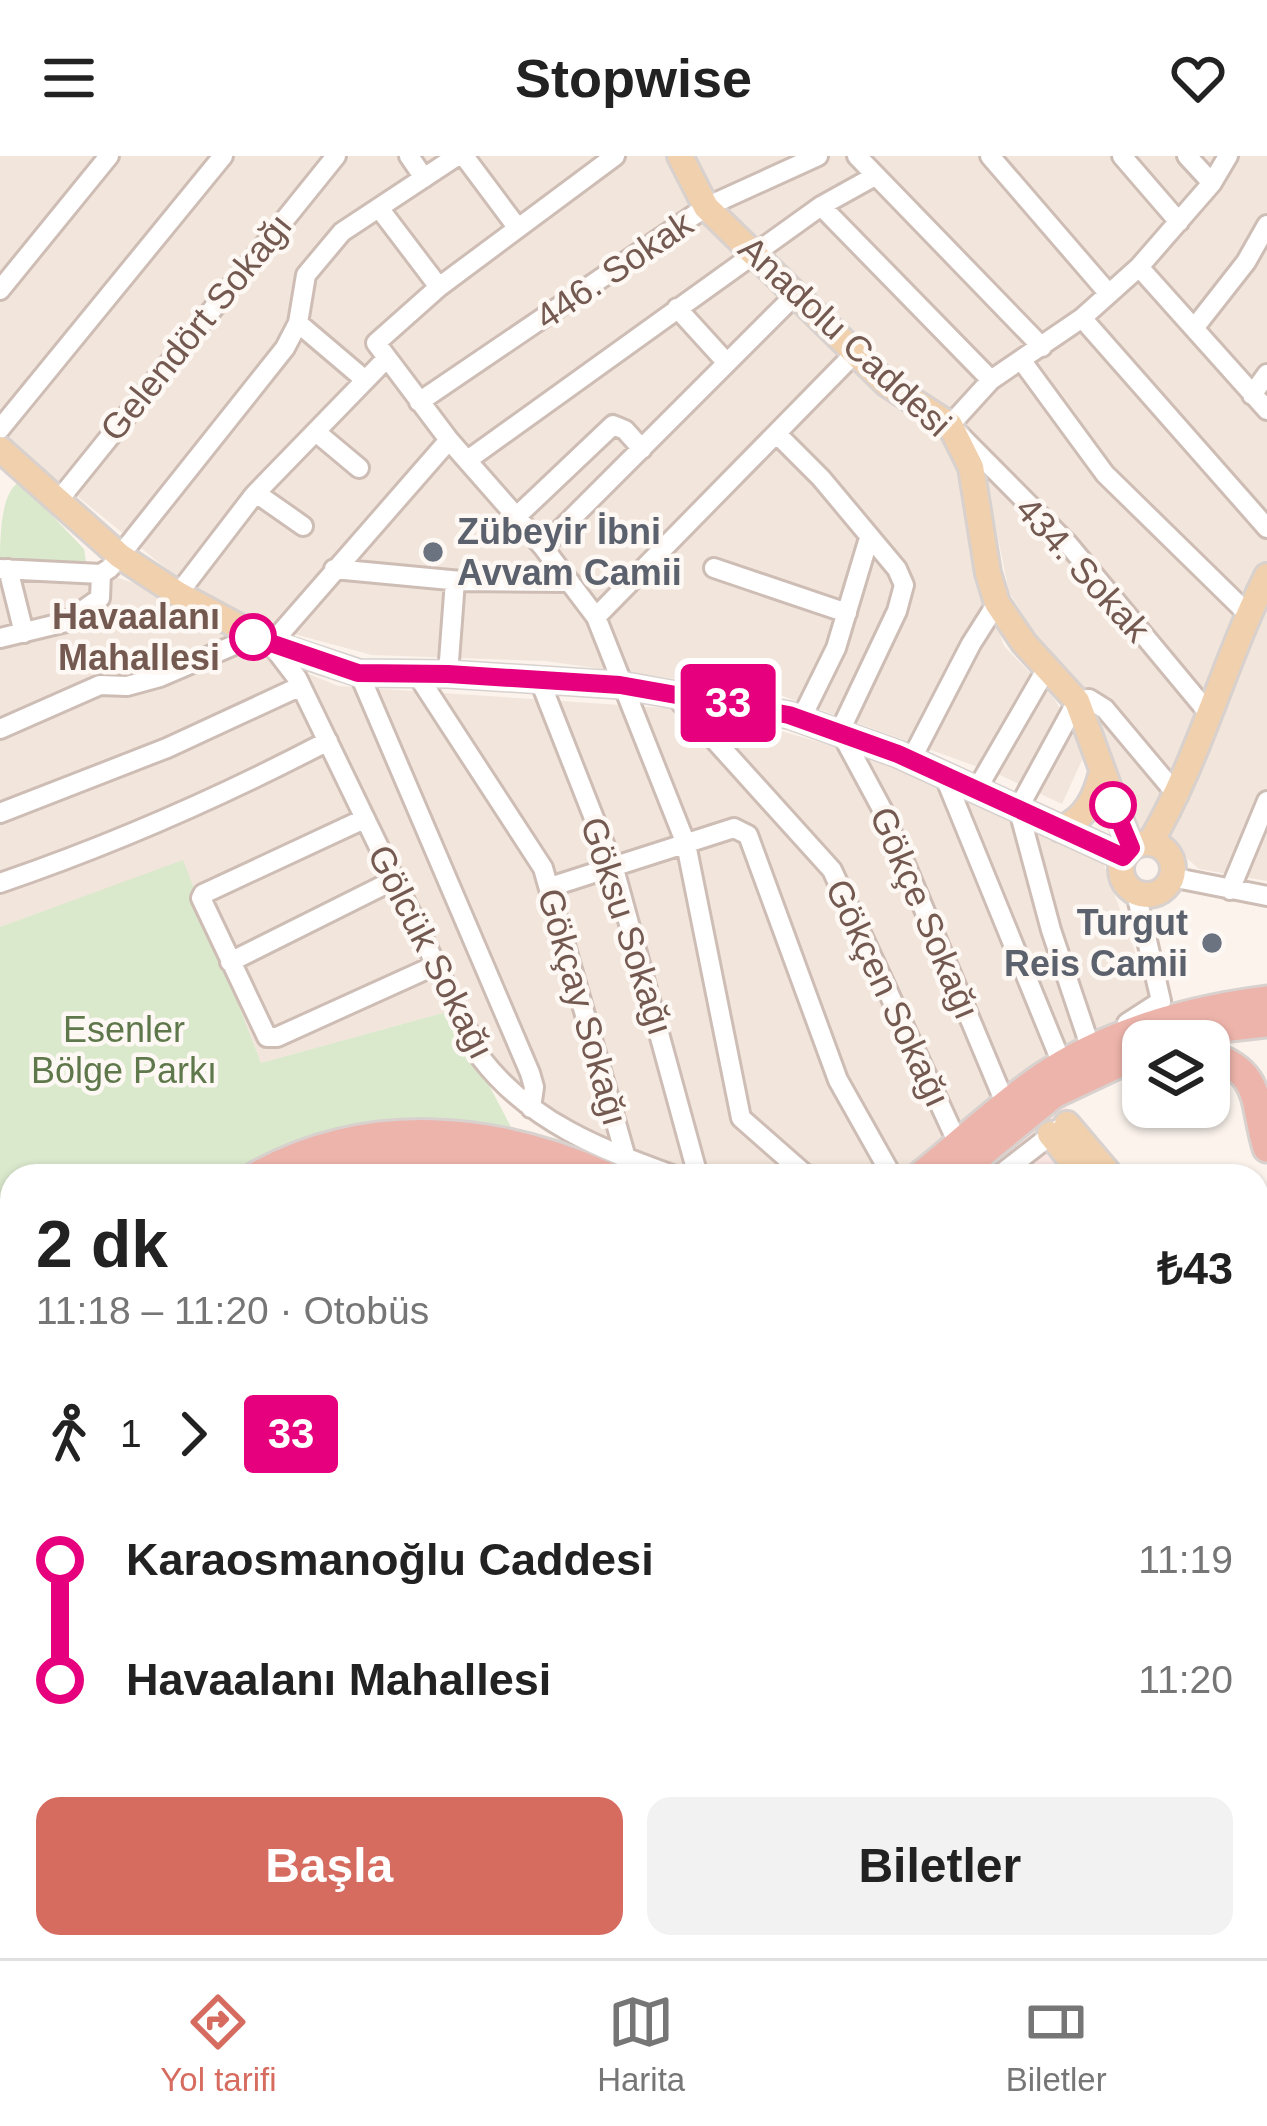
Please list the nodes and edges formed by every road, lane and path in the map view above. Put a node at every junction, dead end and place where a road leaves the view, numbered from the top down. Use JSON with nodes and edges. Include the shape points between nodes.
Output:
{"nodes":[{"id":1,"x":110,"y":156,"type":"edge"},
{"id":2,"x":223,"y":156,"type":"edge"},
{"id":3,"x":336,"y":156,"type":"edge"},
{"id":4,"x":409,"y":156,"type":"edge"},
{"id":5,"x":461,"y":156,"type":"edge"},
{"id":6,"x":614,"y":156,"type":"edge"},
{"id":7,"x":818,"y":156,"type":"edge"},
{"id":8,"x":857,"y":156,"type":"edge"},
{"id":9,"x":990,"y":156,"type":"edge"},
{"id":10,"x":1122,"y":156,"type":"edge"},
{"id":11,"x":1187,"y":156,"type":"edge"},
{"id":12,"x":1228,"y":156,"type":"edge"},
{"id":13,"x":688,"y":160,"type":"edge"},
{"id":14,"x":875,"y":176,"type":"junction"},
{"id":15,"x":424,"y":178,"type":"junction"},
{"id":16,"x":1213,"y":183,"type":"junction"},
{"id":17,"x":821,"y":206,"type":"junction"},
{"id":18,"x":706,"y":207,"type":"junction"},
{"id":19,"x":379,"y":208,"type":"junction"},
{"id":20,"x":1179,"y":222,"type":"junction"},
{"id":21,"x":1267,"y":225,"type":"edge"},
{"id":22,"x":517,"y":227,"type":"junction"},
{"id":23,"x":754,"y":254,"type":"junction"},
{"id":24,"x":1139,"y":267,"type":"junction"},
{"id":25,"x":439,"y":287,"type":"junction"},
{"id":26,"x":0,"y":290,"type":"edge"},
{"id":27,"x":1109,"y":294,"type":"junction"},
{"id":28,"x":795,"y":295,"type":"junction"},
{"id":29,"x":677,"y":308,"type":"junction"},
{"id":30,"x":1082,"y":318,"type":"junction"},
{"id":31,"x":298,"y":323,"type":"junction"},
{"id":32,"x":1195,"y":327,"type":"junction"},
{"id":33,"x":1042,"y":347,"type":"junction"},
{"id":34,"x":855,"y":353,"type":"junction"},
{"id":35,"x":386,"y":359,"type":"junction"},
{"id":36,"x":1022,"y":361,"type":"junction"},
{"id":37,"x":727,"y":363,"type":"junction"},
{"id":38,"x":1267,"y":374,"type":"edge"},
{"id":39,"x":364,"y":380,"type":"junction"},
{"id":40,"x":992,"y":380,"type":"junction"},
{"id":41,"x":1252,"y":395,"type":"junction"},
{"id":42,"x":419,"y":402,"type":"junction"},
{"id":43,"x":1267,"y":410,"type":"edge"},
{"id":44,"x":950,"y":425,"type":"junction"},
{"id":45,"x":0,"y":429,"type":"edge"},
{"id":46,"x":316,"y":432,"type":"junction"},
{"id":47,"x":777,"y":434,"type":"junction"},
{"id":48,"x":449,"y":440,"type":"junction"},
{"id":49,"x":642,"y":448,"type":"junction"},
{"id":50,"x":0,"y":449,"type":"edge"},
{"id":51,"x":469,"y":459,"type":"junction"},
{"id":52,"x":359,"y":468,"type":"dead end"},
{"id":53,"x":256,"y":493,"type":"junction"},
{"id":54,"x":58,"y":501,"type":"junction"},
{"id":55,"x":517,"y":516,"type":"junction"},
{"id":56,"x":303,"y":526,"type":"dead end"},
{"id":57,"x":1267,"y":528,"type":"edge"},
{"id":58,"x":869,"y":538,"type":"junction"},
{"id":59,"x":543,"y":547,"type":"junction"},
{"id":60,"x":111,"y":565,"type":"junction"},
{"id":61,"x":715,"y":568,"type":"dead end"},
{"id":62,"x":4,"y":569,"type":"edge"},
{"id":63,"x":334,"y":569,"type":"junction"},
{"id":64,"x":1267,"y":576,"type":"edge"},
{"id":65,"x":455,"y":581,"type":"junction"},
{"id":66,"x":570,"y":582,"type":"junction"},
{"id":67,"x":178,"y":594,"type":"junction"},
{"id":68,"x":997,"y":603,"type":"junction"},
{"id":69,"x":847,"y":613,"type":"junction"},
{"id":70,"x":1248,"y":614,"type":"junction"},
{"id":71,"x":596,"y":617,"type":"junction"},
{"id":72,"x":24,"y":633,"type":"junction"},
{"id":73,"x":0,"y":638,"type":"edge"},
{"id":74,"x":262,"y":640,"type":"junction"},
{"id":75,"x":1047,"y":668,"type":"junction"},
{"id":76,"x":358,"y":673,"type":"junction"},
{"id":77,"x":448,"y":674,"type":"junction"},
{"id":78,"x":418,"y":676,"type":"junction"},
{"id":79,"x":539,"y":681,"type":"junction"},
{"id":80,"x":620,"y":685,"type":"junction"},
{"id":81,"x":301,"y":686,"type":"junction"},
{"id":82,"x":672,"y":693,"type":"junction"},
{"id":83,"x":1077,"y":701,"type":"junction"},
{"id":84,"x":1211,"y":716,"type":"junction"},
{"id":85,"x":801,"y":718,"type":"junction"},
{"id":86,"x":0,"y":729,"type":"edge"},
{"id":87,"x":840,"y":731,"type":"junction"},
{"id":88,"x":328,"y":741,"type":"junction"},
{"id":89,"x":911,"y":760,"type":"junction"},
{"id":90,"x":1102,"y":772,"type":"junction"},
{"id":91,"x":944,"y":775,"type":"junction"},
{"id":92,"x":977,"y":789,"type":"junction"},
{"id":93,"x":1178,"y":796,"type":"junction"},
{"id":94,"x":1021,"y":802,"type":"junction"},
{"id":95,"x":1265,"y":812,"type":"edge"},
{"id":96,"x":0,"y":813,"type":"edge"},
{"id":97,"x":364,"y":819,"type":"junction"},
{"id":98,"x":1060,"y":829,"type":"junction"},
{"id":99,"x":686,"y":844,"type":"junction"},
{"id":100,"x":1135,"y":849,"type":"junction"},
{"id":101,"x":614,"y":869,"type":"junction"},
{"id":102,"x":1172,"y":877,"type":"junction"},
{"id":103,"x":394,"y":880,"type":"junction"},
{"id":104,"x":0,"y":883,"type":"edge"},
{"id":105,"x":550,"y":887,"type":"junction"},
{"id":106,"x":1230,"y":890,"type":"junction"},
{"id":107,"x":1136,"y":893,"type":"junction"},
{"id":108,"x":1267,"y":896,"type":"edge"},
{"id":109,"x":230,"y":962,"type":"junction"},
{"id":110,"x":436,"y":965,"type":"junction"},
{"id":111,"x":1267,"y":1000,"type":"edge"},
{"id":112,"x":1267,"y":1023,"type":"edge"},
{"id":113,"x":1230,"y":1027,"type":"edge"},
{"id":114,"x":1088,"y":1040,"type":"junction"},
{"id":115,"x":1058,"y":1054,"type":"junction"},
{"id":116,"x":1122,"y":1062,"type":"edge"},
{"id":117,"x":1230,"y":1065,"type":"edge"},
{"id":118,"x":1003,"y":1098,"type":"junction"},
{"id":119,"x":531,"y":1108,"type":"junction"},
{"id":120,"x":1059,"y":1129,"type":"junction"},
{"id":121,"x":954,"y":1136,"type":"junction"},
{"id":122,"x":1267,"y":1148,"type":"edge"},
{"id":123,"x":284,"y":1164,"type":"edge"},
{"id":124,"x":336,"y":1164,"type":"edge"},
{"id":125,"x":503,"y":1164,"type":"edge"},
{"id":126,"x":588,"y":1164,"type":"edge"},
{"id":127,"x":605,"y":1164,"type":"edge"},
{"id":128,"x":610,"y":1164,"type":"edge"},
{"id":129,"x":695,"y":1164,"type":"edge"},
{"id":130,"x":794,"y":1164,"type":"edge"},
{"id":131,"x":885,"y":1164,"type":"edge"},
{"id":132,"x":919,"y":1164,"type":"edge"},
{"id":133,"x":934,"y":1164,"type":"edge"},
{"id":134,"x":969,"y":1164,"type":"edge"},
{"id":135,"x":1014,"y":1164,"type":"edge"},
{"id":136,"x":1078,"y":1164,"type":"edge"},
{"id":137,"x":1098,"y":1164,"type":"edge"}],
"edges":[{"from":1,"to":26,"type":"street"},
{"from":2,"to":45,"type":"street"},
{"from":3,"to":54,"type":"street","name":"Gelendört Sokağı"},
{"from":4,"to":15,"type":"street"},
{"from":5,"to":15,"type":"street"},
{"from":5,"to":22,"type":"street"},
{"from":6,"to":22,"type":"street"},
{"from":7,"to":18,"type":"street","name":"446. Sokak"},
{"from":8,"to":14,"type":"street"},
{"from":9,"to":27,"type":"street"},
{"from":10,"to":20,"type":"street"},
{"from":11,"to":16,"type":"street"},
{"from":12,"to":16,"type":"street"},
{"from":13,"to":18,"type":"main road","name":"Anadolu Caddesi"},
{"from":14,"to":17,"type":"street"},
{"from":14,"to":33,"type":"street"},
{"from":15,"to":19,"type":"street"},
{"from":16,"to":20,"type":"street"},
{"from":17,"to":23,"type":"street"},
{"from":17,"to":40,"type":"street"},
{"from":18,"to":23,"type":"main road","name":"Anadolu Caddesi"},
{"from":18,"to":42,"type":"street","name":"446. Sokak"},
{"from":19,"to":25,"type":"street"},
{"from":19,"to":31,"type":"street","via":[[342,232],[306,275]]},
{"from":20,"to":24,"type":"street"},
{"from":21,"to":32,"type":"street"},
{"from":22,"to":25,"type":"street"},
{"from":23,"to":28,"type":"main road","name":"Anadolu Caddesi"},
{"from":23,"to":29,"type":"street"},
{"from":24,"to":27,"type":"street"},
{"from":24,"to":32,"type":"street"},
{"from":25,"to":35,"type":"street","via":[[376,343]]},
{"from":27,"to":30,"type":"street"},
{"from":28,"to":34,"type":"main road","name":"Anadolu Caddesi"},
{"from":28,"to":37,"type":"street"},
{"from":29,"to":37,"type":"street"},
{"from":29,"to":51,"type":"street"},
{"from":30,"to":33,"type":"street"},
{"from":30,"to":57,"type":"street"},
{"from":31,"to":39,"type":"street"},
{"from":31,"to":60,"type":"street"},
{"from":32,"to":41,"type":"street"},
{"from":33,"to":36,"type":"street"},
{"from":34,"to":44,"type":"main road","name":"Anadolu Caddesi"},
{"from":34,"to":47,"type":"street"},
{"from":35,"to":39,"type":"street"},
{"from":35,"to":42,"type":"street"},
{"from":36,"to":40,"type":"street"},
{"from":36,"to":70,"type":"street","via":[[1105,474]]},
{"from":37,"to":49,"type":"street"},
{"from":38,"to":41,"type":"street"},
{"from":39,"to":46,"type":"street"},
{"from":40,"to":44,"type":"street"},
{"from":41,"to":43,"type":"street"},
{"from":42,"to":48,"type":"street"},
{"from":44,"to":68,"type":"main road","name":"Anadolu Caddesi","via":[[971,467]]},
{"from":44,"to":84,"type":"street","name":"434. Sokak","via":[[1068,544]]},
{"from":46,"to":52,"type":"street"},
{"from":46,"to":53,"type":"street"},
{"from":47,"to":58,"type":"street"},
{"from":47,"to":71,"type":"street"},
{"from":48,"to":51,"type":"street"},
{"from":48,"to":63,"type":"street"},
{"from":49,"to":55,"type":"street","via":[[613,425]]},
{"from":49,"to":59,"type":"street"},
{"from":50,"to":54,"type":"main road"},
{"from":51,"to":55,"type":"street"},
{"from":53,"to":56,"type":"street"},
{"from":53,"to":67,"type":"street"},
{"from":54,"to":60,"type":"main road"},
{"from":55,"to":59,"type":"street"},
{"from":58,"to":69,"type":"street"},
{"from":58,"to":87,"type":"street","via":[[904,585]]},
{"from":59,"to":66,"type":"street"},
{"from":60,"to":62,"type":"street"},
{"from":60,"to":67,"type":"main road"},
{"from":60,"to":72,"type":"street","via":[[100,598],[66,622]]},
{"from":61,"to":69,"type":"street"},
{"from":62,"to":72,"type":"street"},
{"from":63,"to":65,"type":"street"},
{"from":63,"to":74,"type":"street"},
{"from":64,"to":70,"type":"main road"},
{"from":65,"to":66,"type":"street"},
{"from":65,"to":77,"type":"street"},
{"from":66,"to":71,"type":"street"},
{"from":67,"to":74,"type":"main road"},
{"from":68,"to":75,"type":"main road","name":"Anadolu Caddesi"},
{"from":68,"to":89,"type":"street"},
{"from":69,"to":85,"type":"street"},
{"from":70,"to":84,"type":"main road"},
{"from":71,"to":80,"type":"street"},
{"from":72,"to":73,"type":"street"},
{"from":74,"to":76,"type":"main road"},
{"from":74,"to":81,"type":"street","name":"Gölcük Sokağı"},
{"from":74,"to":86,"type":"street","via":[[160,677],[100,685]]},
{"from":75,"to":83,"type":"main road","name":"Anadolu Caddesi"},
{"from":75,"to":92,"type":"street"},
{"from":76,"to":78,"type":"main road"},
{"from":76,"to":119,"type":"street","via":[[530,1073]]},
{"from":77,"to":78,"type":"main road"},
{"from":77,"to":79,"type":"main road"},
{"from":78,"to":105,"type":"street","name":"Gökçay Sokağı"},
{"from":79,"to":80,"type":"main road"},
{"from":79,"to":101,"type":"street","name":"Göksu Sokağı"},
{"from":80,"to":82,"type":"main road"},
{"from":80,"to":99,"type":"street"},
{"from":81,"to":88,"type":"street","name":"Gölcük Sokağı"},
{"from":81,"to":96,"type":"street"},
{"from":82,"to":85,"type":"main road"},
{"from":82,"to":121,"type":"street","name":"Gökçen Sokağı","via":[[832,870]]},
{"from":83,"to":90,"type":"main road","name":"Anadolu Caddesi"},
{"from":83,"to":93,"type":"street","via":[[1105,709]]},
{"from":83,"to":94,"type":"street"},
{"from":84,"to":93,"type":"main road"},
{"from":85,"to":87,"type":"main road"},
{"from":87,"to":89,"type":"main road"},
{"from":87,"to":118,"type":"street","name":"Gökçe Sokağı","via":[[882,809]]},
{"from":88,"to":97,"type":"street","name":"Gölcük Sokağı"},
{"from":88,"to":104,"type":"street","via":[[161,823]]},
{"from":89,"to":91,"type":"main road"},
{"from":90,"to":98,"type":"main road","via":[[1089,806]]},
{"from":90,"to":100,"type":"main road","name":"Anadolu Caddesi"},
{"from":91,"to":92,"type":"main road"},
{"from":91,"to":115,"type":"street"},
{"from":92,"to":94,"type":"main road"},
{"from":93,"to":100,"type":"main road"},
{"from":94,"to":98,"type":"main road"},
{"from":94,"to":114,"type":"street"},
{"from":95,"to":106,"type":"street"},
{"from":97,"to":103,"type":"street","name":"Gölcük Sokağı"},
{"from":97,"to":109,"type":"street","via":[[202,894]]},
{"from":98,"to":100,"type":"main road"},
{"from":99,"to":101,"type":"street"},
{"from":99,"to":130,"type":"street","via":[[742,1118]]},
{"from":99,"to":131,"type":"street","via":[[734,828],[748,835],[838,1080]]},
{"from":100,"to":102,"type":"main road","via":[[1170,857]]},
{"from":100,"to":107,"type":"main road","via":[[1121,876]]},
{"from":101,"to":105,"type":"street"},
{"from":101,"to":129,"type":"street","name":"Göksu Sokağı"},
{"from":102,"to":106,"type":"street"},
{"from":102,"to":107,"type":"main road","via":[[1157,893]]},
{"from":103,"to":109,"type":"street"},
{"from":103,"to":110,"type":"street","name":"Gölcük Sokağı"},
{"from":105,"to":128,"type":"street","name":"Gökçay Sokağı"},
{"from":106,"to":108,"type":"street"},
{"from":107,"to":114,"type":"street","via":[[1161,1001]]},
{"from":109,"to":110,"type":"street","via":[[267,1037]]},
{"from":110,"to":119,"type":"street","name":"Gölcük Sokağı","via":[[481,1058]]},
{"from":111,"to":133,"type":"highway","via":[[1184,1013],[1081,1054]]},
{"from":112,"to":113,"type":"highway"},
{"from":114,"to":115,"type":"street"},
{"from":115,"to":118,"type":"street"},
{"from":116,"to":134,"type":"highway","via":[[1054,1094]]},
{"from":117,"to":122,"type":"highway","via":[[1252,1084]]},
{"from":118,"to":121,"type":"street"},
{"from":119,"to":127,"type":"street","name":"Gölcük Sokağı"},
{"from":120,"to":135,"type":"street"},
{"from":120,"to":136,"type":"main road"},
{"from":120,"to":137,"type":"main road"},
{"from":121,"to":132,"type":"street"},
{"from":123,"to":126,"type":"highway","via":[[415,1131],[511,1142]]},
{"from":124,"to":125,"type":"highway","via":[[437,1156]]}]}
